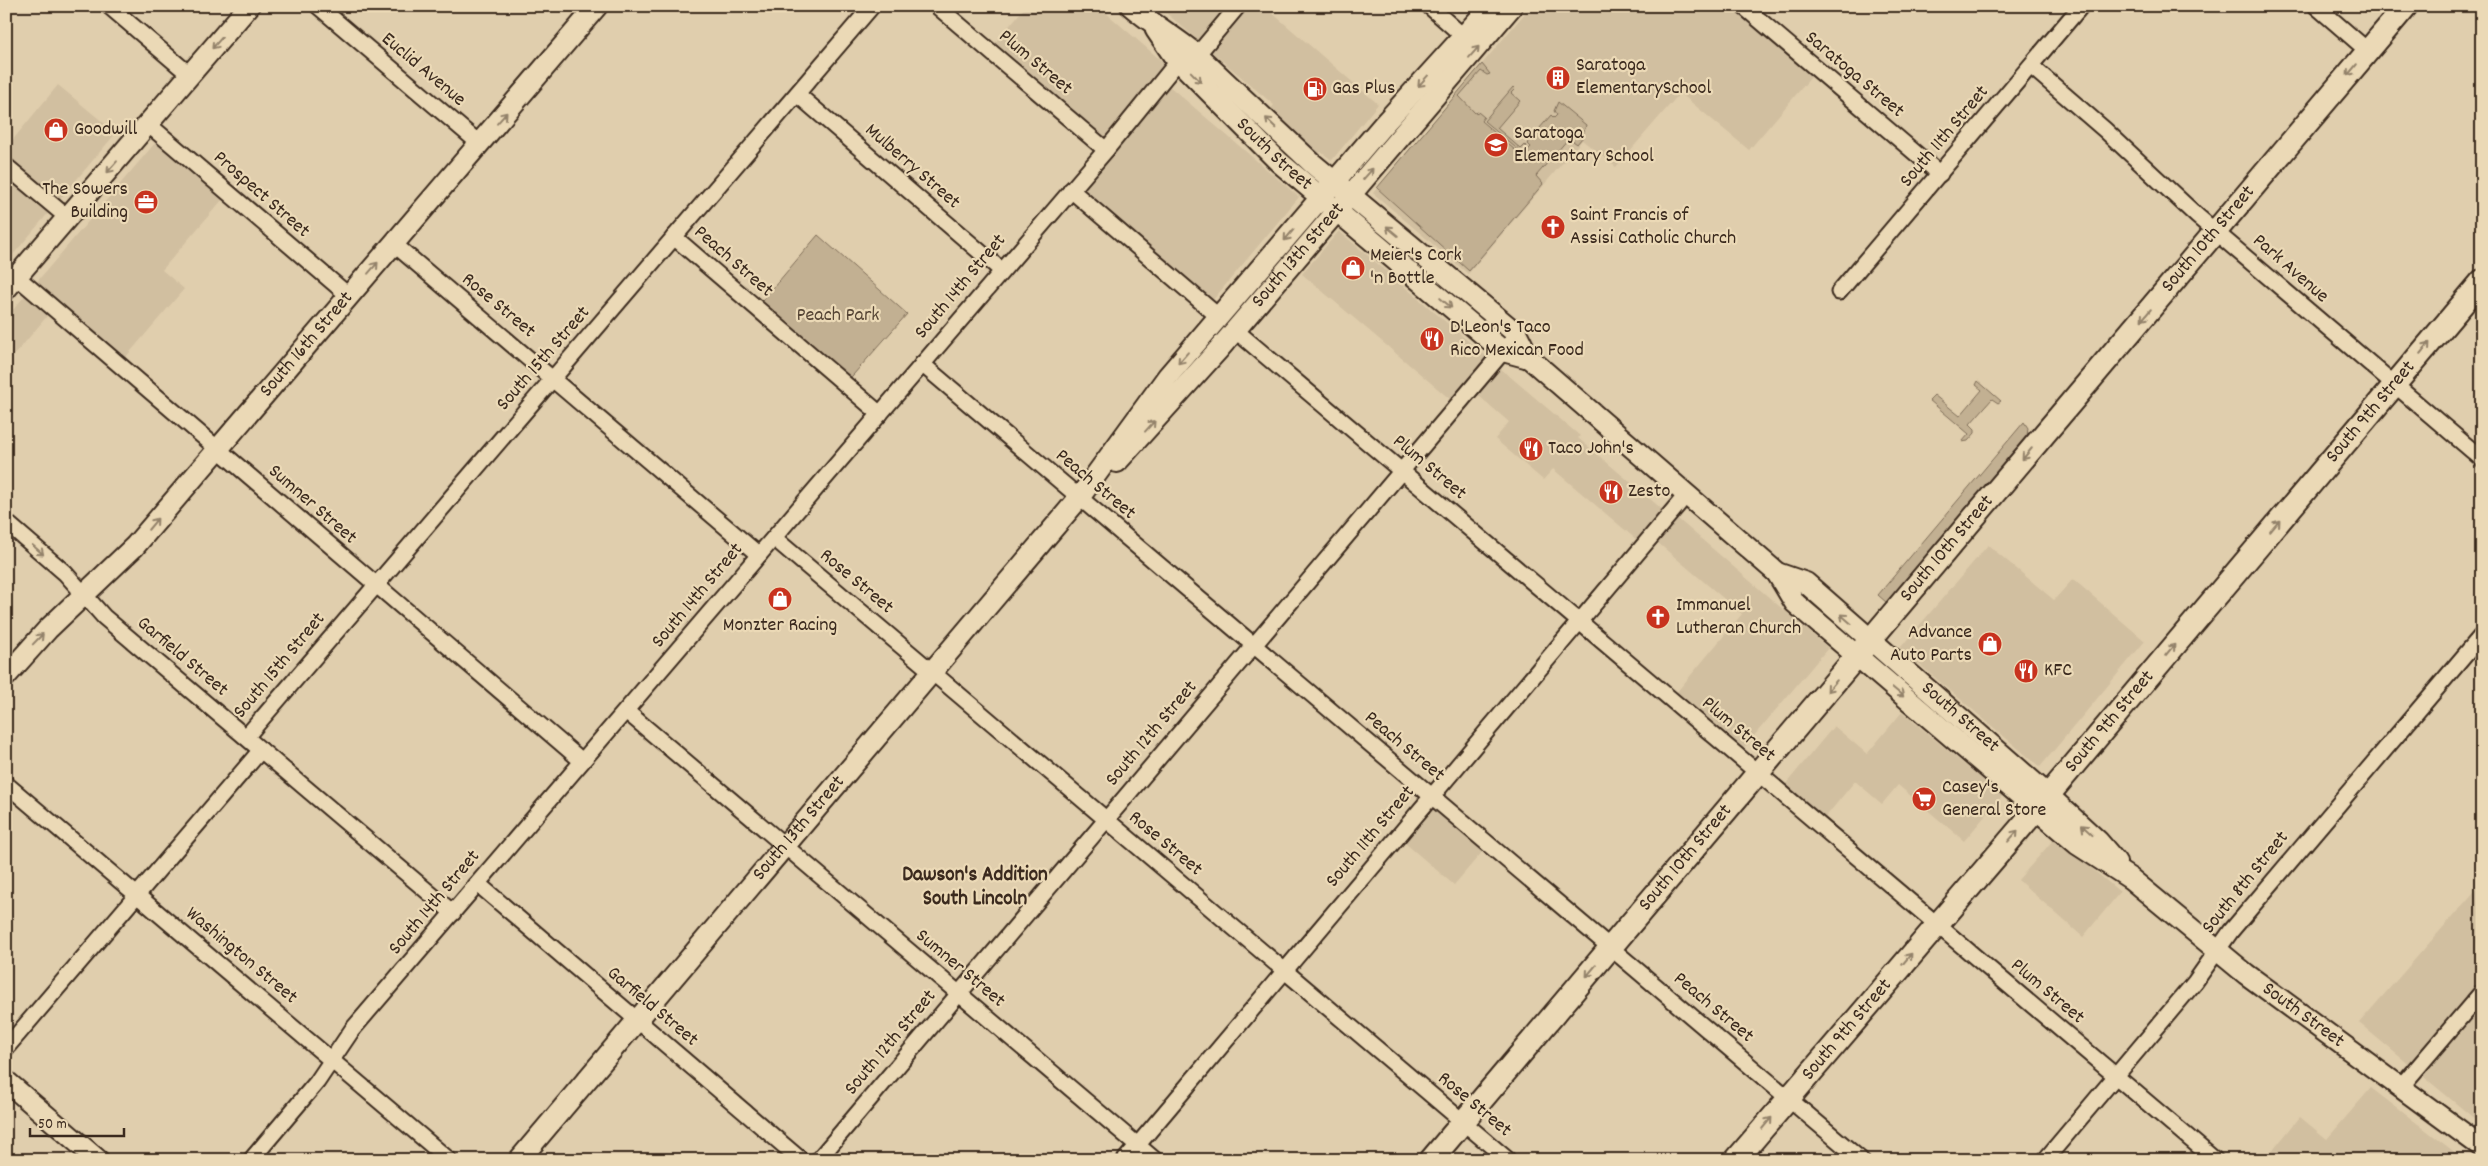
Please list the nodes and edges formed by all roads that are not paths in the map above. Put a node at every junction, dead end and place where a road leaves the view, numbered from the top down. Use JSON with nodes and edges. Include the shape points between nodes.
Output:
{"nodes":[{"id":1,"x":109,"y":6,"type":"edge"},
{"id":2,"x":249,"y":6,"type":"edge"},
{"id":3,"x":318,"y":6,"type":"edge"},
{"id":4,"x":597,"y":6,"type":"edge"},
{"id":5,"x":872,"y":6,"type":"edge"},
{"id":6,"x":937,"y":6,"type":"edge"},
{"id":7,"x":1131,"y":6,"type":"edge"},
{"id":8,"x":1238,"y":6,"type":"edge"},
{"id":9,"x":1430,"y":6,"type":"edge"},
{"id":10,"x":1491,"y":6,"type":"edge"},
{"id":11,"x":1512,"y":6,"type":"edge"},
{"id":12,"x":1743,"y":6,"type":"edge"},
{"id":13,"x":2316,"y":6,"type":"edge"},
{"id":14,"x":2406,"y":6,"type":"edge"},
{"id":15,"x":2076,"y":8,"type":"edge"},
{"id":16,"x":1463,"y":36,"type":"junction"},
{"id":17,"x":2368,"y":51,"type":"junction"},
{"id":18,"x":1188,"y":57,"type":"junction"},
{"id":19,"x":2031,"y":66,"type":"junction"},
{"id":20,"x":190,"y":75,"type":"junction"},
{"id":21,"x":797,"y":94,"type":"junction"},
{"id":22,"x":148,"y":124,"type":"junction"},
{"id":23,"x":480,"y":144,"type":"junction"},
{"id":24,"x":1106,"y":150,"type":"junction"},
{"id":25,"x":6,"y":166,"type":"edge"},
{"id":26,"x":1940,"y":174,"type":"junction"},
{"id":27,"x":1334,"y":182,"type":"junction"},
{"id":28,"x":1071,"y":190,"type":"junction"},
{"id":29,"x":1349,"y":195,"type":"junction"},
{"id":30,"x":1320,"y":198,"type":"junction"},
{"id":31,"x":1336,"y":211,"type":"junction"},
{"id":32,"x":68,"y":218,"type":"junction"},
{"id":33,"x":2216,"y":231,"type":"junction"},
{"id":34,"x":674,"y":238,"type":"junction"},
{"id":35,"x":394,"y":244,"type":"junction"},
{"id":36,"x":1001,"y":270,"type":"junction"},
{"id":37,"x":2482,"y":281,"type":"edge"},
{"id":38,"x":12,"y":283,"type":"edge"},
{"id":39,"x":1839,"y":292,"type":"dead end"},
{"id":40,"x":349,"y":296,"type":"junction"},
{"id":41,"x":1219,"y":317,"type":"junction"},
{"id":42,"x":1235,"y":330,"type":"junction"},
{"id":43,"x":1517,"y":334,"type":"junction"},
{"id":44,"x":1504,"y":351,"type":"junction"},
{"id":45,"x":1529,"y":358,"type":"junction"},
{"id":46,"x":922,"y":364,"type":"junction"},
{"id":47,"x":553,"y":379,"type":"junction"},
{"id":48,"x":2394,"y":385,"type":"junction"},
{"id":49,"x":880,"y":414,"type":"junction"},
{"id":50,"x":218,"y":449,"type":"junction"},
{"id":51,"x":2482,"y":459,"type":"edge"},
{"id":52,"x":1401,"y":471,"type":"junction"},
{"id":53,"x":1687,"y":494,"type":"junction"},
{"id":54,"x":1078,"y":498,"type":"junction"},
{"id":55,"x":6,"y":522,"type":"edge"},
{"id":56,"x":774,"y":538,"type":"junction"},
{"id":57,"x":759,"y":555,"type":"junction"},
{"id":58,"x":375,"y":586,"type":"junction"},
{"id":59,"x":85,"y":595,"type":"junction"},
{"id":60,"x":1580,"y":622,"type":"junction"},
{"id":61,"x":2482,"y":634,"type":"edge"},
{"id":62,"x":1253,"y":645,"type":"junction"},
{"id":63,"x":1863,"y":649,"type":"junction"},
{"id":64,"x":932,"y":672,"type":"junction"},
{"id":65,"x":6,"y":676,"type":"edge"},
{"id":66,"x":626,"y":711,"type":"junction"},
{"id":67,"x":246,"y":738,"type":"junction"},
{"id":68,"x":261,"y":750,"type":"junction"},
{"id":69,"x":582,"y":761,"type":"junction"},
{"id":70,"x":1758,"y":773,"type":"junction"},
{"id":71,"x":6,"y":784,"type":"edge"},
{"id":72,"x":1432,"y":796,"type":"junction"},
{"id":73,"x":2042,"y":803,"type":"junction"},
{"id":74,"x":1106,"y":820,"type":"junction"},
{"id":75,"x":784,"y":846,"type":"junction"},
{"id":76,"x":478,"y":884,"type":"junction"},
{"id":77,"x":137,"y":894,"type":"junction"},
{"id":78,"x":453,"y":913,"type":"junction"},
{"id":79,"x":1936,"y":924,"type":"junction"},
{"id":80,"x":1611,"y":948,"type":"junction"},
{"id":81,"x":2216,"y":951,"type":"junction"},
{"id":82,"x":1284,"y":971,"type":"junction"},
{"id":83,"x":2482,"y":992,"type":"edge"},
{"id":84,"x":959,"y":994,"type":"junction"},
{"id":85,"x":637,"y":1021,"type":"junction"},
{"id":86,"x":6,"y":1048,"type":"edge"},
{"id":87,"x":332,"y":1059,"type":"junction"},
{"id":88,"x":2116,"y":1076,"type":"junction"},
{"id":89,"x":6,"y":1081,"type":"edge"},
{"id":90,"x":2401,"y":1088,"type":"junction"},
{"id":91,"x":1788,"y":1098,"type":"junction"},
{"id":92,"x":1463,"y":1122,"type":"junction"},
{"id":93,"x":1138,"y":1145,"type":"junction"},
{"id":94,"x":2482,"y":1147,"type":"edge"},
{"id":95,"x":98,"y":1160,"type":"edge"},
{"id":96,"x":250,"y":1160,"type":"edge"},
{"id":97,"x":449,"y":1160,"type":"edge"},
{"id":98,"x":519,"y":1160,"type":"edge"},
{"id":99,"x":801,"y":1160,"type":"edge"},
{"id":100,"x":818,"y":1160,"type":"edge"},
{"id":101,"x":1125,"y":1160,"type":"edge"},
{"id":102,"x":1155,"y":1160,"type":"edge"},
{"id":103,"x":1431,"y":1160,"type":"edge"},
{"id":104,"x":1508,"y":1160,"type":"edge"},
{"id":105,"x":1736,"y":1160,"type":"edge"},
{"id":106,"x":1861,"y":1160,"type":"edge"},
{"id":107,"x":2045,"y":1160,"type":"edge"},
{"id":108,"x":2215,"y":1160,"type":"edge"}],
"edges":[{"from":1,"to":20,"type":"street"},
{"from":2,"to":20,"type":"main road","one_way":true},
{"from":3,"to":23,"type":"street","name":"Euclid Avenue"},
{"from":23,"to":4,"type":"main road","name":"South 16th Street","one_way":true},
{"from":5,"to":21,"type":"street","name":"South 15th Street"},
{"from":6,"to":24,"type":"street","name":"Plum Street"},
{"from":7,"to":18,"type":"main road","name":"South Street"},
{"from":8,"to":18,"type":"street","name":"South 14th Street"},
{"from":9,"to":16,"type":"street"},
{"from":10,"to":16,"type":"main road","name":"South 13th Street"},
{"from":29,"to":11,"type":"main road","name":"South 13th Street","one_way":true},
{"from":12,"to":26,"type":"street","name":"Saratoga Street"},
{"from":13,"to":17,"type":"street"},
{"from":14,"to":17,"type":"main road","name":"South 10th Street"},
{"from":15,"to":19,"type":"street","name":"South 11th Street"},
{"from":16,"to":27,"type":"main road","name":"South 13th Street","one_way":true},
{"from":17,"to":33,"type":"main road","name":"South 10th Street","one_way":true},
{"from":18,"to":24,"type":"street","name":"South 14th Street"},
{"from":27,"to":18,"type":"main road","name":"South Street","one_way":true},
{"from":18,"to":30,"type":"main road","name":"South Street","one_way":true,"via":[[1264,147]]},
{"from":19,"to":26,"type":"street","name":"South 11th Street"},
{"from":19,"to":33,"type":"street","name":"Park Avenue"},
{"from":20,"to":22,"type":"main road"},
{"from":21,"to":34,"type":"street","name":"South 15th Street"},
{"from":21,"to":36,"type":"street","name":"Mulberry Street"},
{"from":22,"to":32,"type":"main road","one_way":true},
{"from":22,"to":40,"type":"street","name":"Prospect Street"},
{"from":23,"to":35,"type":"main road","name":"South 16th Street"},
{"from":24,"to":28,"type":"street","name":"South 14th Street"},
{"from":25,"to":32,"type":"street"},
{"from":26,"to":39,"type":"street","name":"South 11th Street"},
{"from":27,"to":29,"type":"main road","name":"South Street"},
{"from":27,"to":30,"type":"main road","name":"South 13th Street"},
{"from":28,"to":36,"type":"street","name":"South 14th Street"},
{"from":28,"to":41,"type":"street"},
{"from":29,"to":31,"type":"main road","name":"South 13th Street"},
{"from":43,"to":29,"type":"main road","name":"South Street","one_way":true},
{"from":30,"to":31,"type":"main road","name":"South Street"},
{"from":30,"to":41,"type":"main road","name":"South 13th Street","one_way":true},
{"from":31,"to":42,"type":"main road","name":"South 13th Street"},
{"from":31,"to":44,"type":"main road","name":"South Street","one_way":true},
{"from":32,"to":38,"type":"main road"},
{"from":33,"to":48,"type":"street","name":"Park Avenue"},
{"from":33,"to":63,"type":"main road","name":"South 10th Street","one_way":true},
{"from":34,"to":47,"type":"street","name":"South 15th Street"},
{"from":34,"to":49,"type":"street","name":"Peach Street"},
{"from":40,"to":35,"type":"main road","name":"South 16th Street","one_way":true},
{"from":35,"to":47,"type":"street","name":"Rose Street"},
{"from":36,"to":46,"type":"street","name":"South 14th Street"},
{"from":48,"to":37,"type":"main road","name":"South 9th Street","one_way":true},
{"from":38,"to":50,"type":"street","name":"Sumner Street"},
{"from":40,"to":50,"type":"main road","name":"South 16th Street"},
{"from":41,"to":54,"type":"main road","name":"South 13th Street","one_way":true,"via":[[1168,376]]},
{"from":42,"to":52,"type":"street","name":"Plum Street"},
{"from":54,"to":42,"type":"main road","name":"South 13th Street","one_way":true,"via":[[1110,469]]},
{"from":43,"to":44,"type":"street","name":"South 12th Street"},
{"from":43,"to":45,"type":"main road","name":"South Street"},
{"from":44,"to":45,"type":"main road","name":"South Street"},
{"from":44,"to":52,"type":"street","name":"South 12th Street"},
{"from":45,"to":53,"type":"main road","name":"South Street"},
{"from":46,"to":49,"type":"street","name":"South 14th Street"},
{"from":46,"to":54,"type":"street","name":"Peach Street"},
{"from":47,"to":57,"type":"street","name":"Rose Street"},
{"from":47,"to":58,"type":"street","name":"South 15th Street"},
{"from":48,"to":51,"type":"street","name":"Park Avenue"},
{"from":73,"to":48,"type":"main road","name":"South 9th Street","one_way":true},
{"from":49,"to":56,"type":"street","name":"South 14th Street"},
{"from":50,"to":58,"type":"street","name":"Sumner Street"},
{"from":59,"to":50,"type":"main road","name":"South 16th Street","one_way":true,"via":[[135,546]]},
{"from":52,"to":60,"type":"street","name":"Plum Street"},
{"from":52,"to":62,"type":"street","name":"South 12th Street"},
{"from":53,"to":60,"type":"street","name":"South 11th Street"},
{"from":53,"to":63,"type":"main road","name":"South Street","via":[[1778,573],[1795,603]]},
{"from":54,"to":62,"type":"street","name":"Peach Street"},
{"from":54,"to":64,"type":"main road","name":"South 13th Street"},
{"from":55,"to":59,"type":"street","name":"Garfield Street","one_way":true,"via":[[65,573]]},
{"from":56,"to":57,"type":"street","name":"South 14th Street"},
{"from":56,"to":64,"type":"street","name":"Rose Street"},
{"from":57,"to":66,"type":"street","name":"South 14th Street"},
{"from":58,"to":67,"type":"street","name":"South 15th Street"},
{"from":58,"to":69,"type":"street","name":"Sumner Street"},
{"from":65,"to":59,"type":"main road","name":"South 16th Street","one_way":true,"via":[[48,629]]},
{"from":59,"to":67,"type":"street","name":"Garfield Street","via":[[104,617]]},
{"from":60,"to":70,"type":"street","name":"Plum Street"},
{"from":60,"to":72,"type":"street","name":"South 11th Street"},
{"from":61,"to":81,"type":"street","name":"South 8th Street"},
{"from":62,"to":72,"type":"street","name":"Peach Street"},
{"from":62,"to":74,"type":"street","name":"South 12th Street"},
{"from":63,"to":70,"type":"main road","name":"South 10th Street","one_way":true},
{"from":63,"to":73,"type":"main road","name":"South Street"},
{"from":64,"to":74,"type":"street","name":"Rose Street"},
{"from":64,"to":75,"type":"main road","name":"South 13th Street"},
{"from":66,"to":69,"type":"street","name":"South 14th Street"},
{"from":66,"to":75,"type":"street","name":"Sumner Street"},
{"from":67,"to":68,"type":"street","name":"Garfield Street"},
{"from":68,"to":77,"type":"street","name":"South 15th Street"},
{"from":68,"to":78,"type":"street","name":"Garfield Street"},
{"from":69,"to":76,"type":"street","name":"South 14th Street"},
{"from":70,"to":79,"type":"street","name":"Plum Street"},
{"from":70,"to":80,"type":"main road","name":"South 10th Street"},
{"from":71,"to":77,"type":"street","name":"Washington Street"},
{"from":72,"to":80,"type":"street","name":"Peach Street"},
{"from":72,"to":82,"type":"street","name":"South 11th Street"},
{"from":79,"to":73,"type":"main road","name":"South 9th Street","one_way":true},
{"from":73,"to":81,"type":"main road","name":"South Street","via":[[2098,841],[2131,879]]},
{"from":74,"to":82,"type":"street","name":"Rose Street"},
{"from":74,"to":84,"type":"street","name":"South 12th Street"},
{"from":75,"to":84,"type":"street","name":"Sumner Street"},
{"from":75,"to":85,"type":"main road","name":"South 13th Street"},
{"from":76,"to":78,"type":"street","name":"South 14th Street"},
{"from":76,"to":85,"type":"street","name":"Garfield Street"},
{"from":77,"to":86,"type":"street","name":"South 15th Street"},
{"from":77,"to":87,"type":"street","name":"Washington Street"},
{"from":78,"to":87,"type":"street","name":"South 14th Street","via":[[352,1030]]},
{"from":79,"to":88,"type":"street","name":"Plum Street"},
{"from":91,"to":79,"type":"main road","name":"South 9th Street","one_way":true},
{"from":80,"to":91,"type":"street","name":"Peach Street"},
{"from":80,"to":92,"type":"main road","name":"South 10th Street","one_way":true},
{"from":81,"to":88,"type":"street","name":"South 8th Street","via":[[2195,982]]},
{"from":81,"to":90,"type":"main road","name":"South Street"},
{"from":82,"to":92,"type":"street","name":"Rose Street"},
{"from":82,"to":93,"type":"street","name":"South 11th Street"},
{"from":83,"to":90,"type":"street"},
{"from":84,"to":93,"type":"street","name":"Sumner Street"},
{"from":84,"to":100,"type":"street","name":"South 12th Street"},
{"from":85,"to":98,"type":"main road","name":"South 13th Street"},
{"from":85,"to":99,"type":"street","name":"Garfield Street"},
{"from":87,"to":96,"type":"street","name":"South 14th Street","via":[[317,1082]]},
{"from":87,"to":97,"type":"street","name":"Washington Street"},
{"from":88,"to":107,"type":"street","name":"South 8th Street"},
{"from":88,"to":108,"type":"street","name":"Plum Street"},
{"from":89,"to":95,"type":"main road"},
{"from":90,"to":94,"type":"main road","name":"South Street"},
{"from":105,"to":91,"type":"main road","name":"South 9th Street","one_way":true},
{"from":91,"to":106,"type":"street","name":"Peach Street"},
{"from":92,"to":103,"type":"main road","name":"South 10th Street"},
{"from":92,"to":104,"type":"street","name":"Rose Street"},
{"from":93,"to":101,"type":"street","name":"South 11th Street"},
{"from":93,"to":102,"type":"street","name":"Sumner Street"}]}
